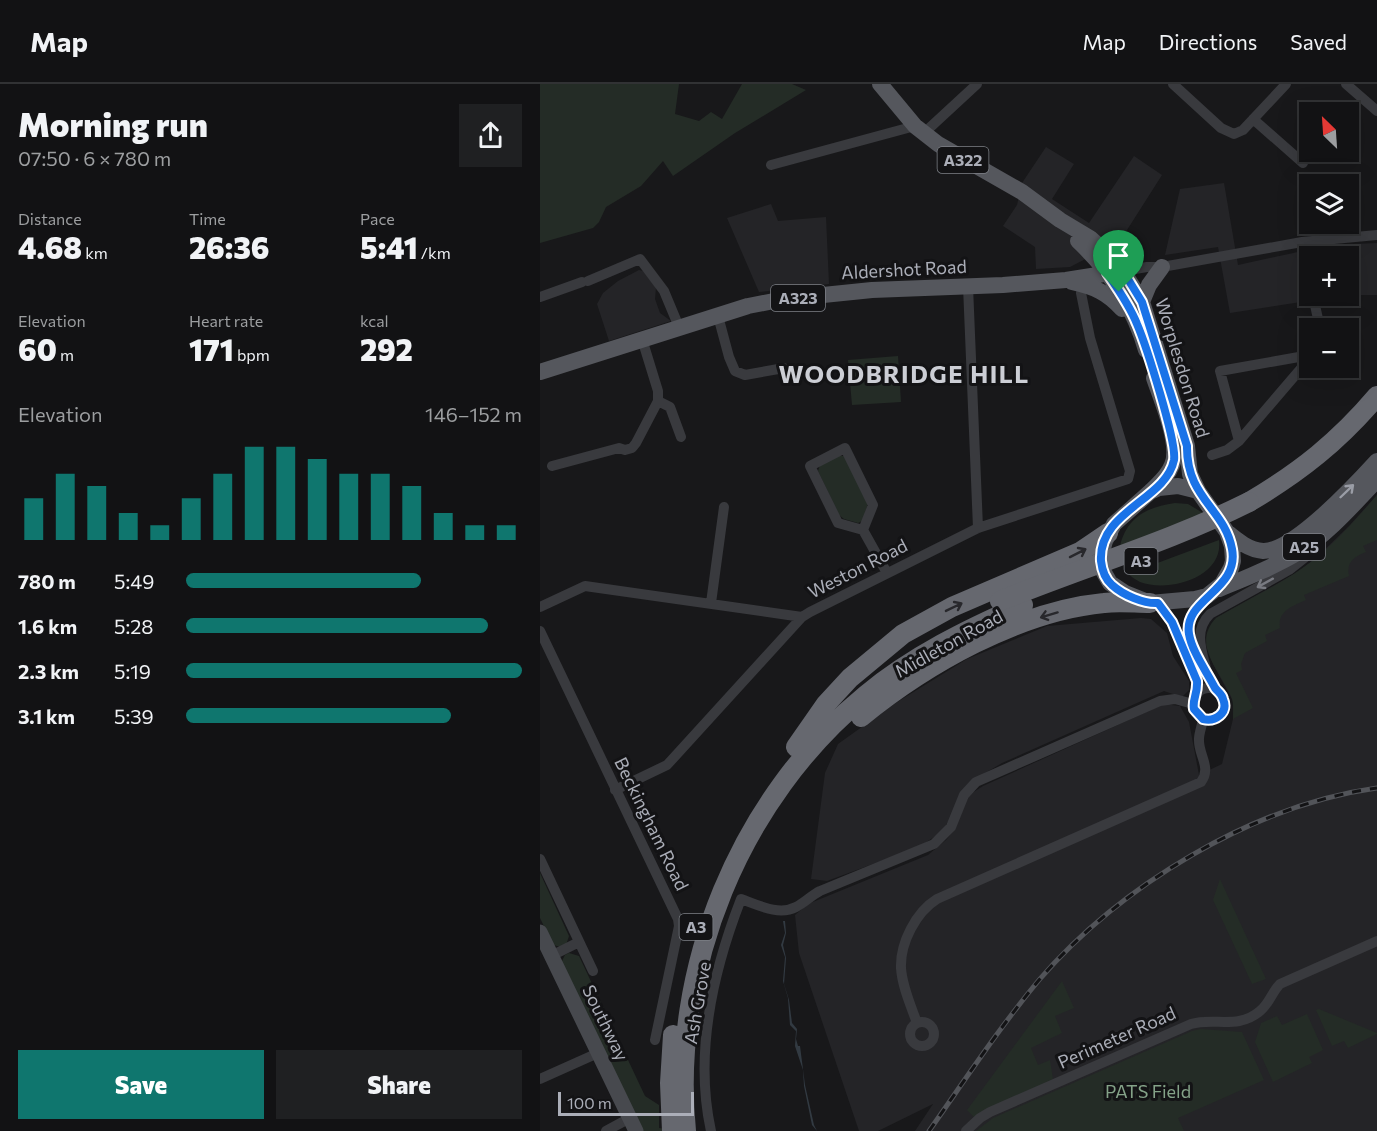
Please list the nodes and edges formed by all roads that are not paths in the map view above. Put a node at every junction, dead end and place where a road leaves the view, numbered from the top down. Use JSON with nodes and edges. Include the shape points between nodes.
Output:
{"nodes":[{"id":1,"x":880,"y":84,"type":"edge"},
{"id":2,"x":977,"y":84,"type":"edge"},
{"id":3,"x":1173,"y":84,"type":"edge"},
{"id":4,"x":1286,"y":84,"type":"edge"},
{"id":5,"x":1346,"y":84,"type":"edge"},
{"id":6,"x":1377,"y":111,"type":"edge"},
{"id":7,"x":1253,"y":119,"type":"junction"},
{"id":8,"x":920,"y":129,"type":"junction"},
{"id":9,"x":1303,"y":163,"type":"dead end"},
{"id":10,"x":771,"y":165,"type":"dead end"},
{"id":11,"x":1060,"y":220,"type":"junction"},
{"id":12,"x":1377,"y":235,"type":"edge"},
{"id":13,"x":1302,"y":242,"type":"junction"},
{"id":14,"x":1081,"y":243,"type":"junction"},
{"id":15,"x":1303,"y":246,"type":"edge"},
{"id":16,"x":1162,"y":267,"type":"junction"},
{"id":17,"x":1115,"y":272,"type":"junction"},
{"id":18,"x":1066,"y":280,"type":"junction"},
{"id":19,"x":968,"y":286,"type":"junction"},
{"id":20,"x":540,"y":297,"type":"edge"},
{"id":21,"x":1096,"y":302,"type":"dead end"},
{"id":22,"x":1142,"y":302,"type":"junction"},
{"id":23,"x":718,"y":316,"type":"junction"},
{"id":24,"x":679,"y":327,"type":"junction"},
{"id":25,"x":642,"y":339,"type":"junction"},
{"id":26,"x":1144,"y":342,"type":"junction"},
{"id":27,"x":1299,"y":358,"type":"edge"},
{"id":28,"x":784,"y":368,"type":"dead end"},
{"id":29,"x":1299,"y":369,"type":"edge"},
{"id":30,"x":540,"y":372,"type":"edge"},
{"id":31,"x":1377,"y":396,"type":"edge"},
{"id":32,"x":658,"y":401,"type":"junction"},
{"id":33,"x":1377,"y":416,"type":"edge"},
{"id":34,"x":681,"y":437,"type":"dead end"},
{"id":35,"x":1239,"y":441,"type":"junction"},
{"id":36,"x":1187,"y":446,"type":"junction"},
{"id":37,"x":1212,"y":455,"type":"dead end"},
{"id":38,"x":1377,"y":461,"type":"edge"},
{"id":39,"x":552,"y":466,"type":"dead end"},
{"id":40,"x":1377,"y":480,"type":"edge"},
{"id":41,"x":1198,"y":491,"type":"junction"},
{"id":42,"x":1150,"y":492,"type":"junction"},
{"id":43,"x":1355,"y":503,"type":"junction"},
{"id":44,"x":724,"y":507,"type":"dead end"},
{"id":45,"x":1252,"y":507,"type":"junction"},
{"id":46,"x":1316,"y":520,"type":"junction"},
{"id":47,"x":978,"y":528,"type":"junction"},
{"id":48,"x":863,"y":530,"type":"junction"},
{"id":49,"x":1227,"y":532,"type":"junction"},
{"id":50,"x":1108,"y":533,"type":"junction"},
{"id":51,"x":888,"y":573,"type":"junction"},
{"id":52,"x":1211,"y":593,"type":"junction"},
{"id":53,"x":711,"y":603,"type":"junction"},
{"id":54,"x":1154,"y":603,"type":"junction"},
{"id":55,"x":540,"y":607,"type":"edge"},
{"id":56,"x":802,"y":617,"type":"junction"},
{"id":57,"x":540,"y":631,"type":"edge"},
{"id":58,"x":1207,"y":672,"type":"junction"},
{"id":59,"x":1217,"y":691,"type":"junction"},
{"id":60,"x":1198,"y":693,"type":"junction"},
{"id":61,"x":1193,"y":704,"type":"junction"},
{"id":62,"x":1203,"y":719,"type":"junction"},
{"id":63,"x":796,"y":747,"type":"junction"},
{"id":64,"x":615,"y":790,"type":"junction"},
{"id":65,"x":746,"y":842,"type":"junction"},
{"id":66,"x":540,"y":859,"type":"edge"},
{"id":67,"x":540,"y":932,"type":"edge"},
{"id":68,"x":1377,"y":941,"type":"edge"},
{"id":69,"x":579,"y":942,"type":"junction"},
{"id":70,"x":551,"y":956,"type":"junction"},
{"id":71,"x":593,"y":970,"type":"dead end"},
{"id":72,"x":917,"y":1023,"type":"dead end"},
{"id":73,"x":655,"y":1041,"type":"dead end"},
{"id":74,"x":598,"y":1053,"type":"junction"},
{"id":75,"x":540,"y":1079,"type":"edge"},
{"id":76,"x":633,"y":1124,"type":"edge"},
{"id":77,"x":606,"y":1131,"type":"edge"},
{"id":78,"x":672,"y":1131,"type":"edge"},
{"id":79,"x":686,"y":1131,"type":"edge"},
{"id":80,"x":711,"y":1131,"type":"edge"},
{"id":81,"x":966,"y":1131,"type":"edge"}],
"edges":[{"from":1,"to":8,"type":"main road","name":"Worplesdon Road","number":"A322"},
{"from":2,"to":8,"type":"street"},
{"from":3,"to":7,"type":"street","via":[[1229,133],[1239,133]]},
{"from":4,"to":7,"type":"street"},
{"from":5,"to":6,"type":"street"},
{"from":7,"to":9,"type":"street"},
{"from":8,"to":10,"type":"street"},
{"from":8,"to":11,"type":"main road","name":"Worplesdon Road","number":"A322"},
{"from":11,"to":14,"type":"main road","name":"Worplesdon Road"},
{"from":11,"to":17,"type":"main road","name":"Worplesdon Road","via":[[1110,256]]},
{"from":12,"to":13,"type":"street"},
{"from":13,"to":15,"type":"street"},
{"from":13,"to":16,"type":"street"},
{"from":14,"to":17,"type":"main road","name":"Worplesdon Road"},
{"from":14,"to":18,"type":"main road","via":[[1083,263]]},
{"from":16,"to":17,"type":"street"},
{"from":16,"to":22,"type":"main road"},
{"from":17,"to":18,"type":"main road"},
{"from":17,"to":22,"type":"main road","name":"Worplesdon Road"},
{"from":17,"to":26,"type":"main road","name":"Worplesdon Road"},
{"from":18,"to":19,"type":"main road","name":"Aldershot Road","number":"A323"},
{"from":18,"to":26,"type":"main road","via":[[1109,295]]},
{"from":19,"to":23,"type":"main road","name":"Aldershot Road","number":"A323","via":[[817,295],[757,304]]},
{"from":19,"to":47,"type":"street"},
{"from":20,"to":24,"type":"street","via":[[643,256]]},
{"from":21,"to":47,"type":"street","name":"Weston Road","via":[[1082,298],[1130,471],[1128,478]]},
{"from":22,"to":36,"type":"main road","name":"Worplesdon Road"},
{"from":23,"to":24,"type":"main road","name":"Aldershot Road","number":"A323"},
{"from":23,"to":28,"type":"street","via":[[735,370],[745,375]]},
{"from":24,"to":25,"type":"main road","name":"Aldershot Road","number":"A323"},
{"from":25,"to":30,"type":"main road","name":"Aldershot Road","number":"A323"},
{"from":25,"to":32,"type":"street"},
{"from":26,"to":42,"type":"main road","name":"Worplesdon Road","via":[[1174,450],[1169,472]]},
{"from":27,"to":35,"type":"street","via":[[1220,371]]},
{"from":29,"to":35,"type":"street"},
{"from":31,"to":45,"type":"highway","number":"A3","via":[[1317,458]]},
{"from":32,"to":34,"type":"street","via":[[670,407]]},
{"from":32,"to":39,"type":"street","via":[[632,448]]},
{"from":33,"to":45,"type":"highway","number":"A3","via":[[1321,470]]},
{"from":35,"to":37,"type":"street"},
{"from":36,"to":41,"type":"main road","name":"Worplesdon Road","via":[[1189,468]]},
{"from":36,"to":46,"type":"main road","via":[[1202,481],[1246,536],[1260,542],[1275,542]]},
{"from":46,"to":38,"type":"main road","number":"A25","one_way":true},
{"from":40,"to":43,"type":"main road","number":"A25"},
{"from":41,"to":42,"type":"main road","via":[[1171,486]]},
{"from":41,"to":49,"type":"main road"},
{"from":42,"to":50,"type":"main road"},
{"from":43,"to":52,"type":"main road","number":"A25","via":[[1300,551]]},
{"from":43,"to":58,"type":"street","one_way":true,"via":[[1311,553],[1204,620],[1199,631]]},
{"from":44,"to":53,"type":"street"},
{"from":45,"to":63,"type":"highway","name":"Midleton Road","number":"A3","bridge":true,"via":[[1053,579],[942,630],[877,670],[825,715]]},
{"from":45,"to":65,"type":"highway","name":"Midleton Road","number":"A3","via":[[1198,540],[988,620],[905,666],[829,728],[774,796]]},
{"from":46,"to":49,"type":"main road","number":"A25","via":[[1296,538],[1271,550],[1251,548]]},
{"from":47,"to":51,"type":"street","name":"Weston Road"},
{"from":48,"to":48,"type":"street","via":[[873,505],[845,448],[810,466],[838,523]]},
{"from":48,"to":51,"type":"street"},
{"from":49,"to":52,"type":"main road","via":[[1233,553],[1232,568]]},
{"from":50,"to":54,"type":"main road","via":[[1101,556],[1105,576],[1121,591]]},
{"from":63,"to":50,"type":"highway","one_way":true,"via":[[850,678],[903,634],[952,607],[1080,552]]},
{"from":51,"to":56,"type":"street","name":"Weston Road"},
{"from":52,"to":54,"type":"main road","via":[[1180,602]]},
{"from":52,"to":58,"type":"street","via":[[1190,622],[1189,631]]},
{"from":53,"to":55,"type":"street","via":[[585,586]]},
{"from":53,"to":56,"type":"street"},
{"from":54,"to":60,"type":"street","via":[[1172,622],[1197,681]]},
{"from":54,"to":65,"type":"highway","one_way":true,"via":[[1106,602],[1063,610],[1007,630],[928,669],[879,702],[826,747]]},
{"from":56,"to":64,"type":"street","name":"Weston Road","via":[[667,765]]},
{"from":57,"to":64,"type":"street","name":"Beckingham Road"},
{"from":58,"to":59,"type":"street"},
{"from":59,"to":60,"type":"street"},
{"from":59,"to":62,"type":"street","via":[[1224,699],[1222,714],[1213,720]]},
{"from":60,"to":61,"type":"street"},
{"from":61,"to":62,"type":"street"},
{"from":61,"to":80,"type":"street","name":"Ash Grove","via":[[1160,700],[976,782],[964,795],[956,819],[934,844],[820,891],[798,906],[776,911],[741,899],[713,992],[706,1034],[705,1086]]},
{"from":62,"to":72,"type":"street","via":[[1199,741],[1206,769],[1201,782],[937,899],[919,916],[905,942],[901,968]]},
{"from":63,"to":78,"type":"highway","name":"Midleton Road","number":"A3","via":[[745,820],[700,914],[683,977],[673,1038]]},
{"from":64,"to":73,"type":"street","name":"Beckingham Road","via":[[679,926]]},
{"from":65,"to":79,"type":"highway","name":"Midleton Road","number":"A3","via":[[714,913],[693,992],[684,1066]]},
{"from":66,"to":69,"type":"street","name":"Southway"},
{"from":67,"to":70,"type":"street","name":"Southway"},
{"from":68,"to":81,"type":"street","name":"Perimeter Road","via":[[1283,982],[1254,1015],[1227,1023],[1191,1024],[990,1112]]},
{"from":69,"to":70,"type":"street"},
{"from":69,"to":71,"type":"street","name":"Southway"},
{"from":70,"to":74,"type":"street","name":"Southway"},
{"from":74,"to":75,"type":"street"},
{"from":74,"to":76,"type":"street","name":"Southway"},
{"from":76,"to":77,"type":"street"}]}
